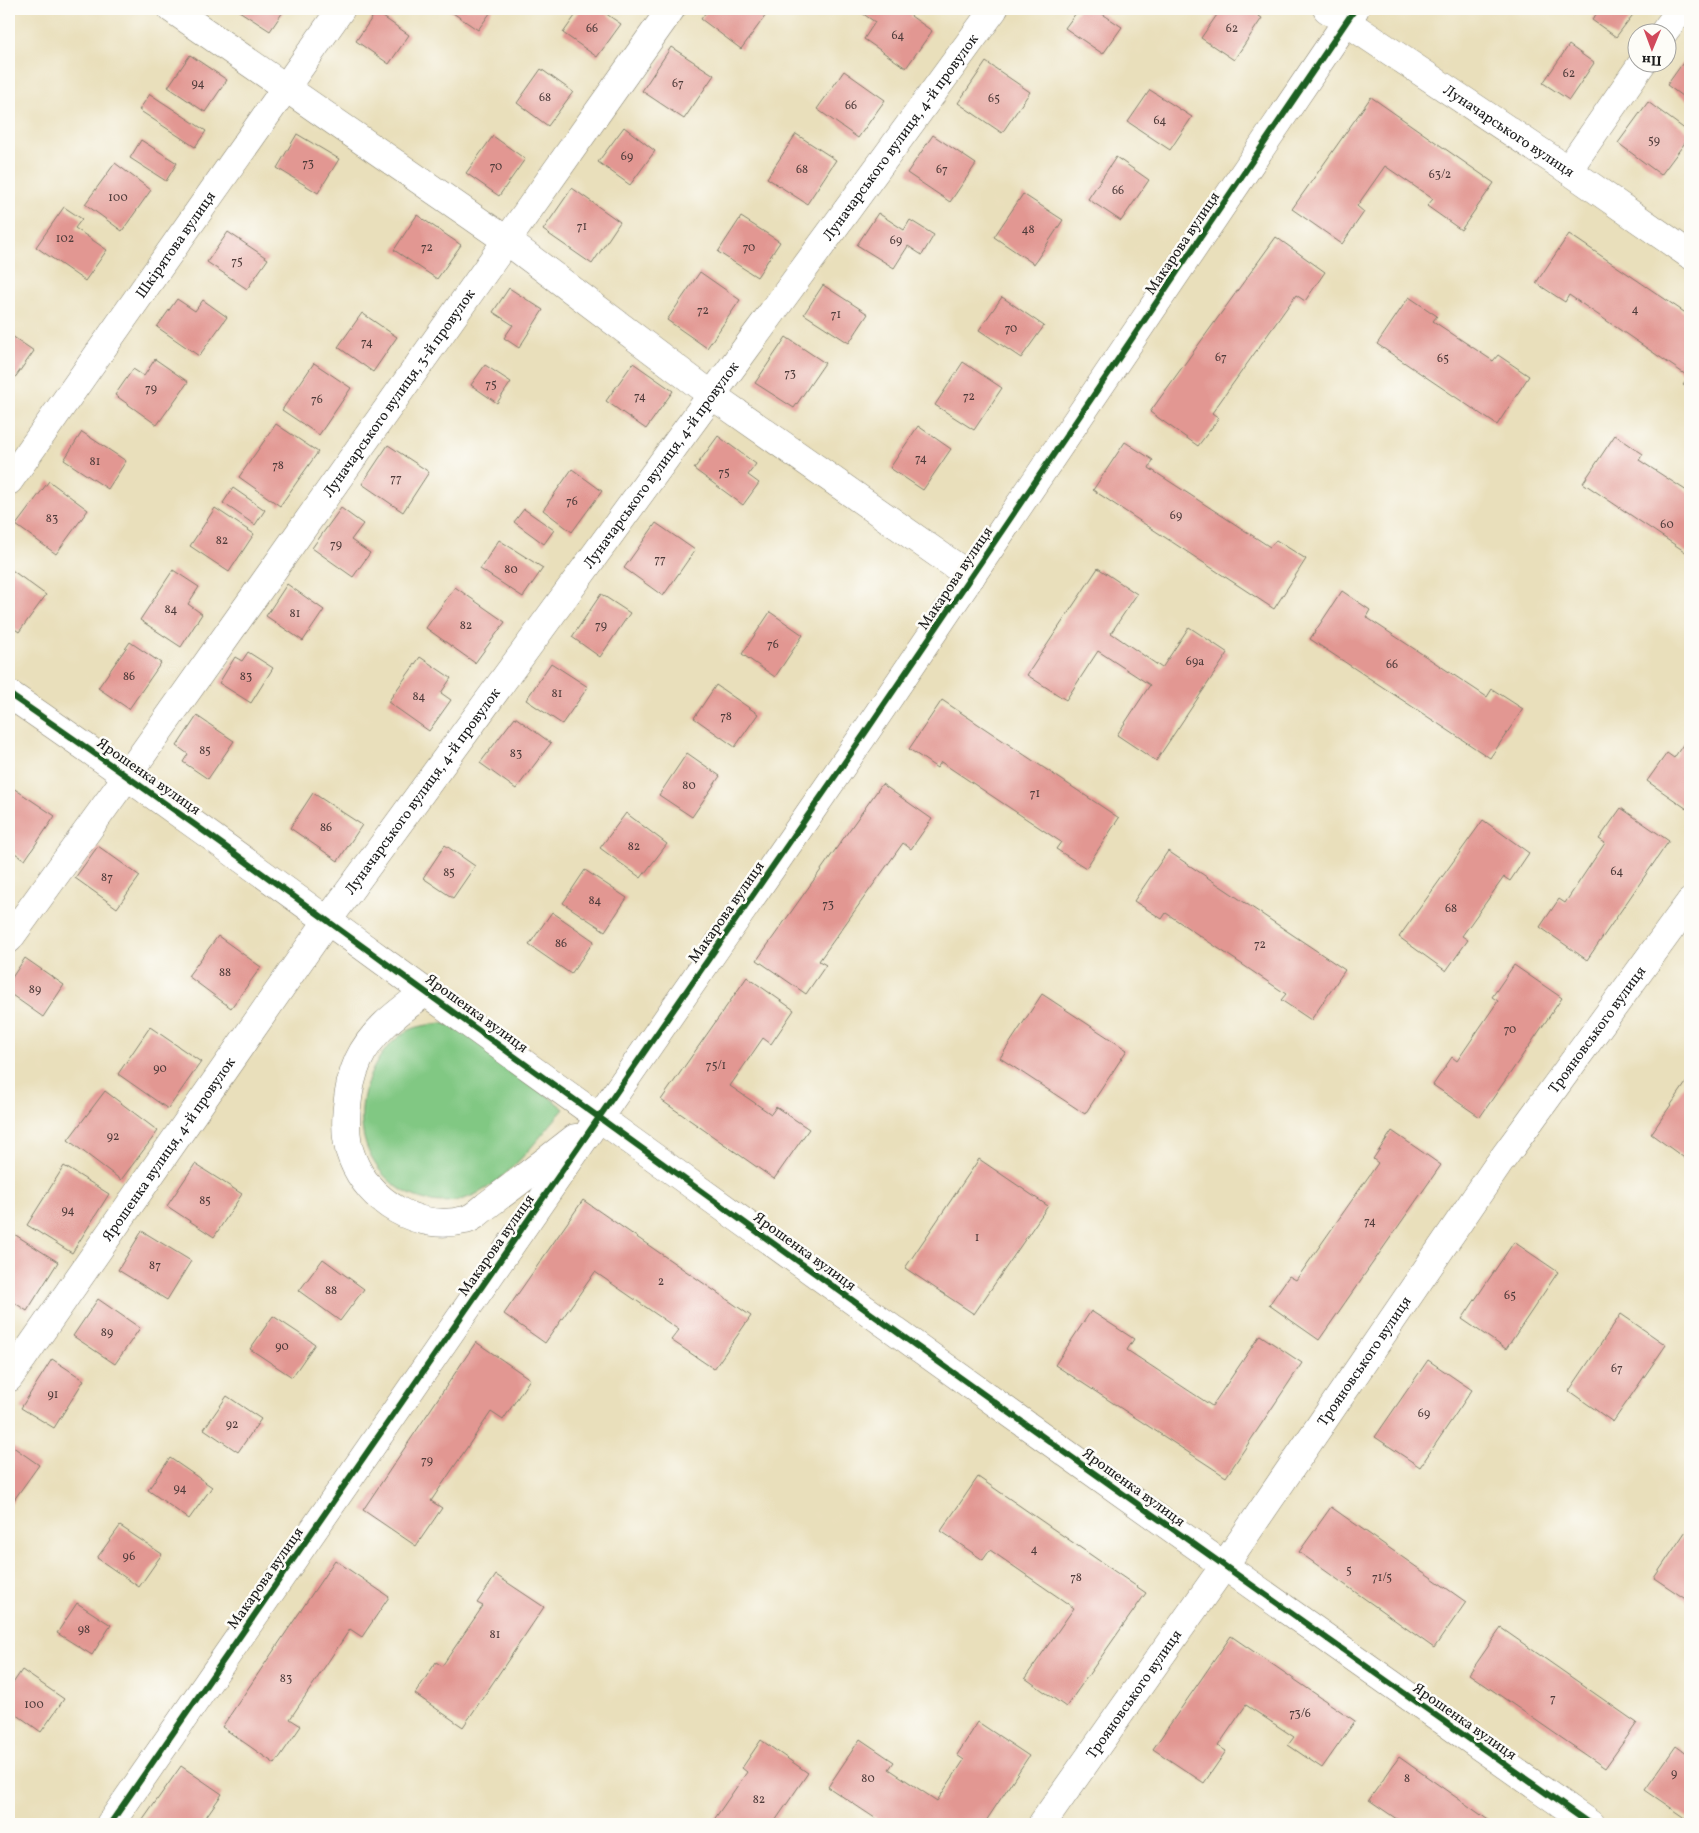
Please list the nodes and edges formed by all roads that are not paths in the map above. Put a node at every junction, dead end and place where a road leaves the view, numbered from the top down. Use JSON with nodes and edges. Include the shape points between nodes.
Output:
{"nodes":[{"id":1,"x":172,"y":9,"type":"edge"},
{"id":2,"x":341,"y":9,"type":"edge"},
{"id":3,"x":671,"y":9,"type":"edge"},
{"id":4,"x":994,"y":9,"type":"edge"},
{"id":5,"x":1681,"y":9,"type":"edge"},
{"id":6,"x":1343,"y":13,"type":"edge"},
{"id":7,"x":1671,"y":22,"type":"edge"},
{"id":8,"x":1636,"y":72,"type":"edge"},
{"id":9,"x":286,"y":88,"type":"junction"},
{"id":10,"x":1568,"y":170,"type":"junction"},
{"id":11,"x":506,"y":240,"type":"junction"},
{"id":12,"x":1690,"y":255,"type":"edge"},
{"id":13,"x":713,"y":396,"type":"junction"},
{"id":14,"x":9,"y":481,"type":"edge"},
{"id":15,"x":971,"y":577,"type":"junction"},
{"id":16,"x":9,"y":694,"type":"edge"},
{"id":17,"x":128,"y":776,"type":"junction"},
{"id":18,"x":1690,"y":902,"type":"edge"},
{"id":19,"x":328,"y":920,"type":"junction"},
{"id":20,"x":9,"y":939,"type":"edge"},
{"id":21,"x":426,"y":991,"type":"junction"},
{"id":22,"x":599,"y":1118,"type":"junction"},
{"id":23,"x":9,"y":1378,"type":"edge"},
{"id":24,"x":1224,"y":1566,"type":"junction"},
{"id":25,"x":110,"y":1824,"type":"edge"},
{"id":26,"x":1042,"y":1824,"type":"edge"},
{"id":27,"x":1590,"y":1824,"type":"edge"}],
"edges":[{"from":1,"to":9,"type":"street"},
{"from":2,"to":9,"type":"street","name":"Шкірятова вулиця"},
{"from":3,"to":11,"type":"street","name":"Луначарського вулиця, 3-й провулок"},
{"from":4,"to":13,"type":"street","name":"Луначарського вулиця, 4-й провулок"},
{"from":5,"to":7,"type":"street"},
{"from":6,"to":10,"type":"street","name":"Луначарського вулиця"},
{"from":6,"to":15,"type":"street","name":"Макарова вулиця"},
{"from":8,"to":10,"type":"street"},
{"from":9,"to":11,"type":"street"},
{"from":9,"to":14,"type":"street","name":"Шкірятова вулиця"},
{"from":10,"to":12,"type":"street","name":"Луначарського вулиця"},
{"from":11,"to":13,"type":"street"},
{"from":11,"to":17,"type":"street","name":"Луначарського вулиця, 3-й провулок"},
{"from":13,"to":15,"type":"street"},
{"from":13,"to":19,"type":"street","name":"Луначарського вулиця, 4-й провулок"},
{"from":15,"to":22,"type":"street","name":"Макарова вулиця"},
{"from":16,"to":17,"type":"street","name":"Ярошенка вулиця"},
{"from":17,"to":19,"type":"street","name":"Ярошенка вулиця"},
{"from":17,"to":20,"type":"street","name":"Луначарського вулиця, 3-й провулок"},
{"from":18,"to":24,"type":"street","name":"Трояновського вулиця","via":[[1498,1165]]},
{"from":19,"to":21,"type":"street","name":"Ярошенка вулиця"},
{"from":19,"to":23,"type":"street","name":"Ярошенка вулиця, 4-й провулок"},
{"from":21,"to":22,"type":"street","name":"Ярошенка вулиця"},
{"from":21,"to":22,"type":"street","via":[[372,1036],[358,1061],[348,1097],[346,1129],[352,1157],[366,1183],[385,1203],[412,1218],[438,1223],[467,1220]]},
{"from":22,"to":24,"type":"street","name":"Ярошенка вулиця"},
{"from":22,"to":25,"type":"street","name":"Макарова вулиця"},
{"from":24,"to":26,"type":"street","name":"Трояновського вулиця"},
{"from":24,"to":27,"type":"street","name":"Ярошенка вулиця"}]}
